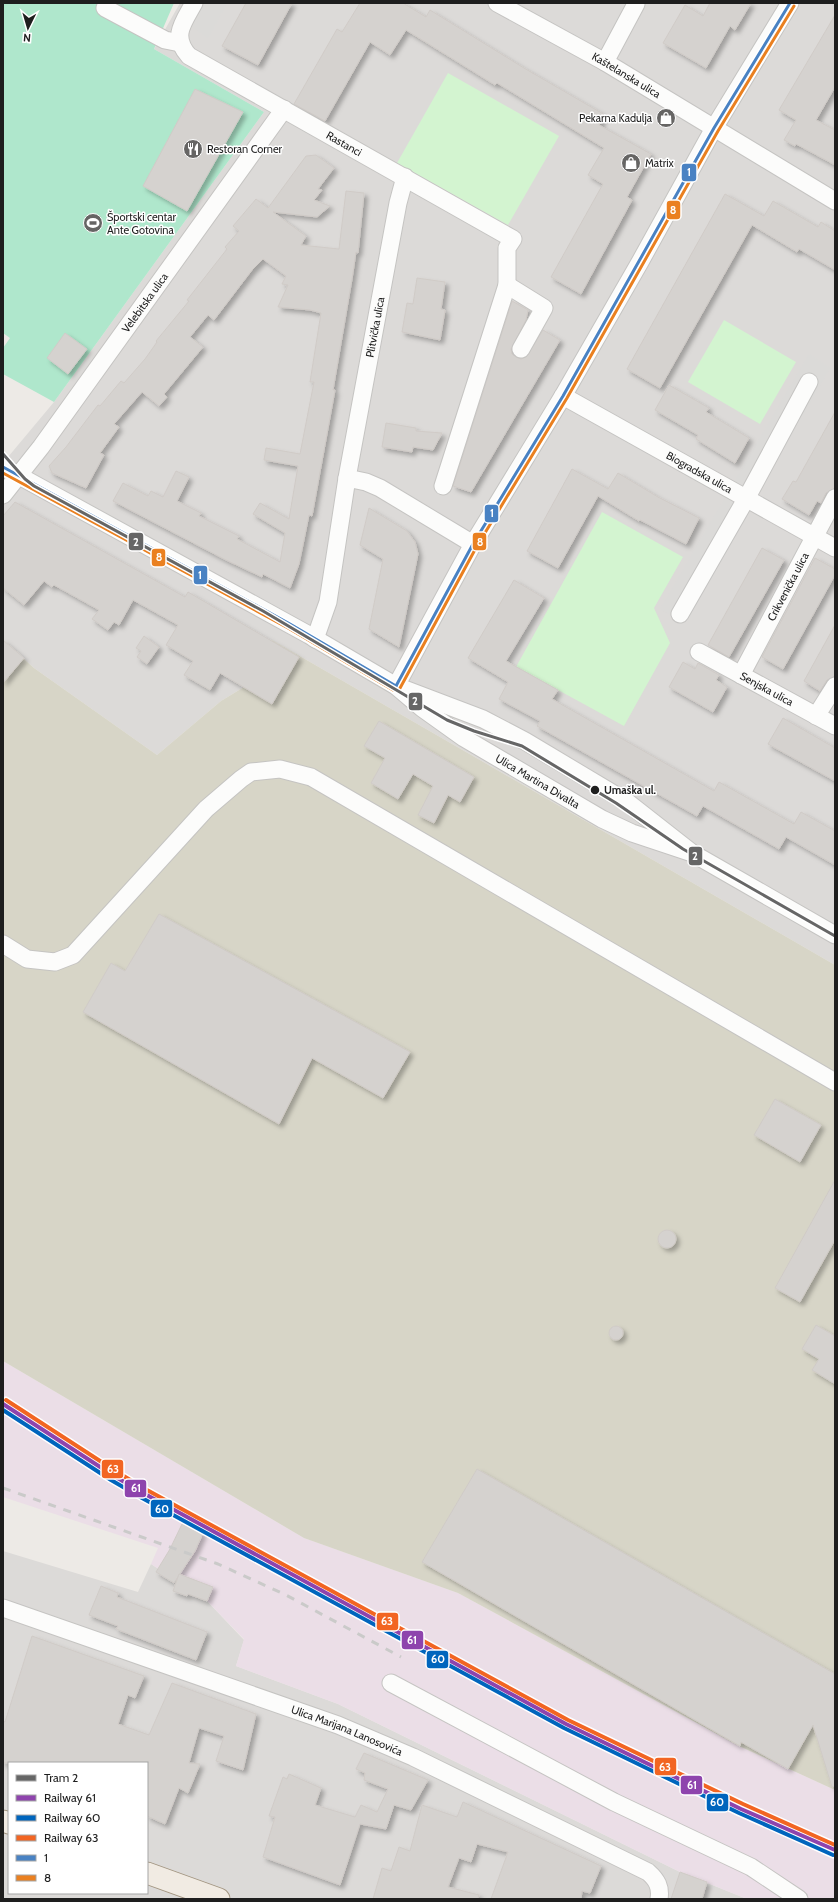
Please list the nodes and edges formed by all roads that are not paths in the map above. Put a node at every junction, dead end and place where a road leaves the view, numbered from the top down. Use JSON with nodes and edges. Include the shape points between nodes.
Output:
{"nodes":[{"id":1,"x":194,"y":3,"type":"edge"},
{"id":2,"x":497,"y":3,"type":"edge"},
{"id":3,"x":790,"y":3,"type":"edge"},
{"id":4,"x":636,"y":4,"type":"edge"},
{"id":5,"x":105,"y":8,"type":"dead end"},
{"id":6,"x":180,"y":43,"type":"junction"},
{"id":7,"x":605,"y":62,"type":"junction"},
{"id":8,"x":284,"y":110,"type":"junction"},
{"id":9,"x":714,"y":128,"type":"junction"},
{"id":10,"x":405,"y":177,"type":"junction"},
{"id":11,"x":835,"y":201,"type":"edge"},
{"id":12,"x":507,"y":285,"type":"junction"},
{"id":13,"x":522,"y":349,"type":"dead end"},
{"id":14,"x":809,"y":382,"type":"dead end"},
{"id":15,"x":563,"y":396,"type":"junction"},
{"id":16,"x":3,"y":467,"type":"edge"},
{"id":17,"x":19,"y":475,"type":"junction"},
{"id":18,"x":347,"y":478,"type":"junction"},
{"id":19,"x":443,"y":486,"type":"dead end"},
{"id":20,"x":3,"y":495,"type":"edge"},
{"id":21,"x":746,"y":498,"type":"junction"},
{"id":22,"x":835,"y":498,"type":"edge"},
{"id":23,"x":815,"y":536,"type":"junction"},
{"id":24,"x":473,"y":544,"type":"junction"},
{"id":25,"x":835,"y":548,"type":"edge"},
{"id":26,"x":680,"y":614,"type":"dead end"},
{"id":27,"x":315,"y":639,"type":"junction"},
{"id":28,"x":699,"y":652,"type":"dead end"},
{"id":29,"x":741,"y":675,"type":"junction"},
{"id":30,"x":396,"y":686,"type":"junction"},
{"id":31,"x":835,"y":686,"type":"edge"},
{"id":32,"x":816,"y":716,"type":"junction"},
{"id":33,"x":835,"y":726,"type":"edge"},
{"id":34,"x":692,"y":853,"type":"junction"},
{"id":35,"x":835,"y":935,"type":"edge"},
{"id":36,"x":3,"y":944,"type":"edge"},
{"id":37,"x":835,"y":1082,"type":"edge"},
{"id":38,"x":3,"y":1608,"type":"edge"},
{"id":39,"x":391,"y":1683,"type":"dead end"},
{"id":40,"x":148,"y":1873,"type":"edge"},
{"id":41,"x":219,"y":1899,"type":"edge"},
{"id":42,"x":659,"y":1899,"type":"edge"},
{"id":43,"x":799,"y":1899,"type":"edge"}],
"edges":[{"from":1,"to":6,"type":"street","via":[[180,29]]},
{"from":2,"to":7,"type":"street","name":"Kaštelanska ulica"},
{"from":3,"to":9,"type":"street"},
{"from":4,"to":7,"type":"street"},
{"from":5,"to":6,"type":"street","via":[[165,40]]},
{"from":6,"to":8,"type":"street","name":"Rastanci","via":[[189,56]]},
{"from":7,"to":9,"type":"street","name":"Kaštelanska ulica"},
{"from":8,"to":10,"type":"street","name":"Rastanci"},
{"from":8,"to":17,"type":"street","name":"Velebitska ulica"},
{"from":9,"to":11,"type":"street","name":"Kaštelanska ulica"},
{"from":9,"to":15,"type":"street"},
{"from":10,"to":12,"type":"street","name":"Rastanci","via":[[513,239],[507,248]]},
{"from":10,"to":18,"type":"street","name":"Plitvička ulica"},
{"from":12,"to":13,"type":"street","via":[[544,308]]},
{"from":12,"to":19,"type":"street"},
{"from":14,"to":21,"type":"street"},
{"from":15,"to":21,"type":"street","name":"Biogradska ulica"},
{"from":15,"to":24,"type":"street"},
{"from":16,"to":17,"type":"street","name":"Ulica Martina Divalta"},
{"from":17,"to":20,"type":"street","name":"Velebitska ulica"},
{"from":17,"to":27,"type":"street","name":"Ulica Martina Divalta"},
{"from":18,"to":24,"type":"street","via":[[380,488]]},
{"from":18,"to":27,"type":"street","name":"Plitvička ulica","via":[[328,602]]},
{"from":21,"to":23,"type":"street","name":"Biogradska ulica"},
{"from":21,"to":26,"type":"street"},
{"from":22,"to":23,"type":"street","name":"Crikvenička ulica"},
{"from":23,"to":25,"type":"street","name":"Biogradska ulica"},
{"from":23,"to":29,"type":"street","name":"Crikvenička ulica"},
{"from":24,"to":30,"type":"street"},
{"from":27,"to":30,"type":"street","name":"Ulica Martina Divalta"},
{"from":28,"to":29,"type":"street","name":"Senjska ulica"},
{"from":29,"to":32,"type":"street","name":"Senjska ulica"},
{"from":30,"to":34,"type":"street","name":"Ulica Martina Divalta","via":[[483,719],[521,739],[627,802]]},
{"from":30,"to":34,"type":"street","name":"Ulica Martina Divalta","via":[[464,738],[602,819],[632,833]]},
{"from":31,"to":32,"type":"street"},
{"from":32,"to":33,"type":"street","name":"Senjska ulica"},
{"from":34,"to":35,"type":"street","name":"Ulica Martina Divalta"},
{"from":36,"to":37,"type":"street","via":[[27,959],[55,962],[73,955],[206,809],[252,772],[280,768],[311,777]]},
{"from":38,"to":42,"type":"street","name":"Ulica Marijana Lanosovića","via":[[338,1725],[414,1757],[648,1872],[657,1880]]},
{"from":39,"to":43,"type":"street","via":[[614,1802],[751,1867]]},
{"from":40,"to":41,"type":"main road"}]}
